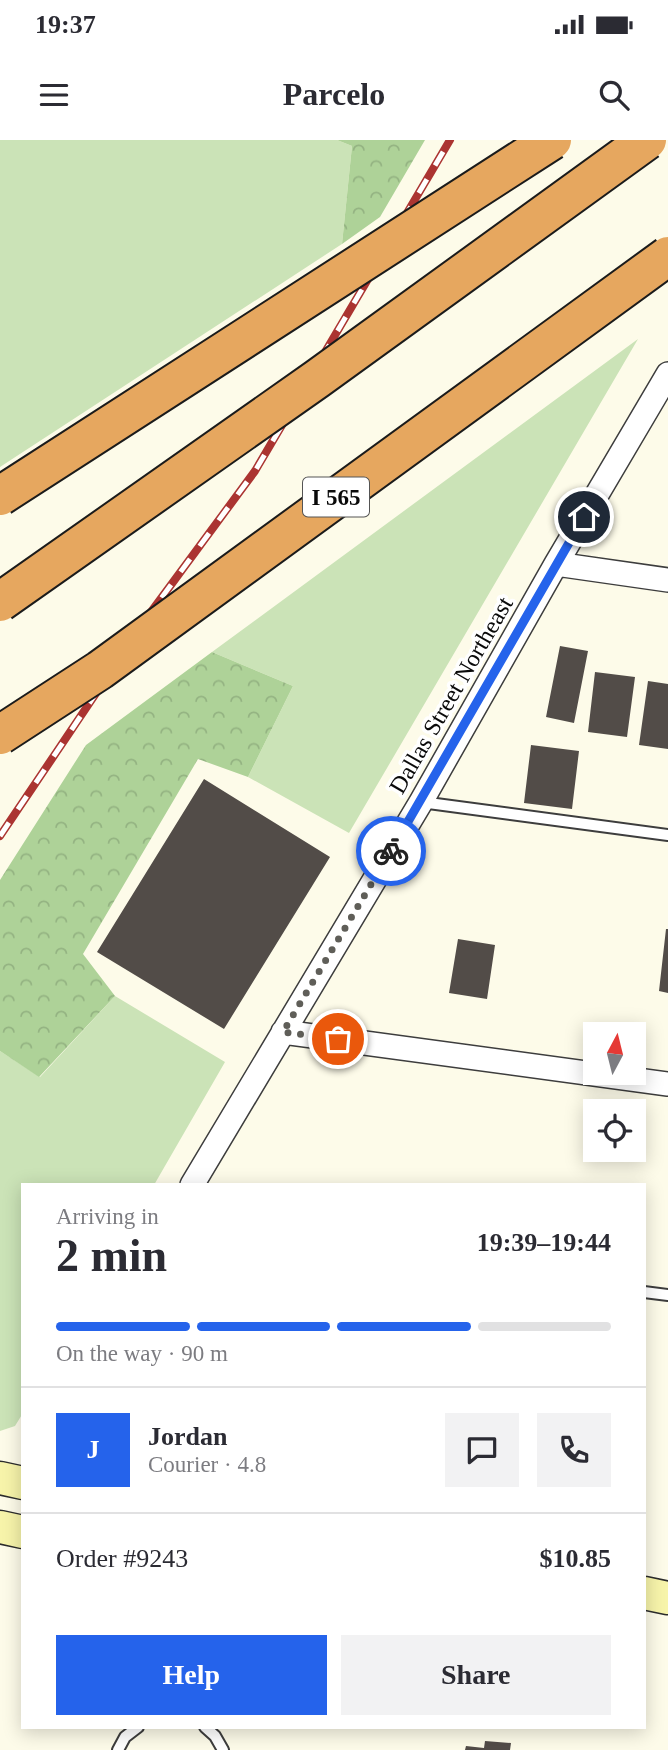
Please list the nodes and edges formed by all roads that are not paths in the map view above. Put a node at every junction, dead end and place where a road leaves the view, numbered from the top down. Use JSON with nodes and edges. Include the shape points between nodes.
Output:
{"nodes":[{"id":1,"x":552,"y":140,"type":"edge"},
{"id":2,"x":647,"y":140,"type":"edge"},
{"id":3,"x":668,"y":256,"type":"edge"},
{"id":4,"x":668,"y":374,"type":"edge"},
{"id":5,"x":0,"y":496,"type":"edge"},
{"id":6,"x":556,"y":564,"type":"junction"},
{"id":7,"x":668,"y":580,"type":"edge"},
{"id":8,"x":0,"y":602,"type":"edge"},
{"id":9,"x":0,"y":735,"type":"edge"},
{"id":10,"x":421,"y":802,"type":"junction"},
{"id":11,"x":668,"y":835,"type":"edge"},
{"id":12,"x":283,"y":1032,"type":"junction"},
{"id":13,"x":668,"y":1084,"type":"edge"},
{"id":14,"x":193,"y":1183,"type":"edge"},
{"id":15,"x":646,"y":1292,"type":"edge"},
{"id":16,"x":668,"y":1295,"type":"edge"},
{"id":17,"x":0,"y":1478,"type":"edge"},
{"id":18,"x":21,"y":1483,"type":"edge"},
{"id":19,"x":0,"y":1527,"type":"edge"},
{"id":20,"x":21,"y":1532,"type":"edge"},
{"id":21,"x":646,"y":1593,"type":"edge"},
{"id":22,"x":668,"y":1598,"type":"edge"},
{"id":23,"x":646,"y":1613,"type":"edge"},
{"id":24,"x":668,"y":1615,"type":"edge"},
{"id":25,"x":135,"y":1729,"type":"edge"},
{"id":26,"x":207,"y":1729,"type":"edge"},
{"id":27,"x":118,"y":1750,"type":"edge"},
{"id":28,"x":223,"y":1750,"type":"edge"}],
"edges":[{"from":1,"to":5,"type":"highway","bridge":true},
{"from":2,"to":8,"type":"highway","bridge":true},
{"from":3,"to":9,"type":"highway","number":"I 565","bridge":true,"via":[[100,670]]},
{"from":4,"to":6,"type":"street","name":"Dallas Street Northeast"},
{"from":6,"to":7,"type":"street"},
{"from":6,"to":10,"type":"street","name":"Dallas Street Northeast"},
{"from":10,"to":11,"type":"lane"},
{"from":10,"to":12,"type":"street","name":"Dallas Street Northeast"},
{"from":12,"to":13,"type":"street"},
{"from":12,"to":14,"type":"street","name":"Dallas Street Northeast"},
{"from":15,"to":16,"type":"lane"},
{"from":17,"to":18,"type":"main road"},
{"from":19,"to":20,"type":"main road"},
{"from":21,"to":22,"type":"main road"},
{"from":23,"to":24,"type":"main road"},
{"from":25,"to":27,"type":"lane"},
{"from":26,"to":28,"type":"lane"}]}
